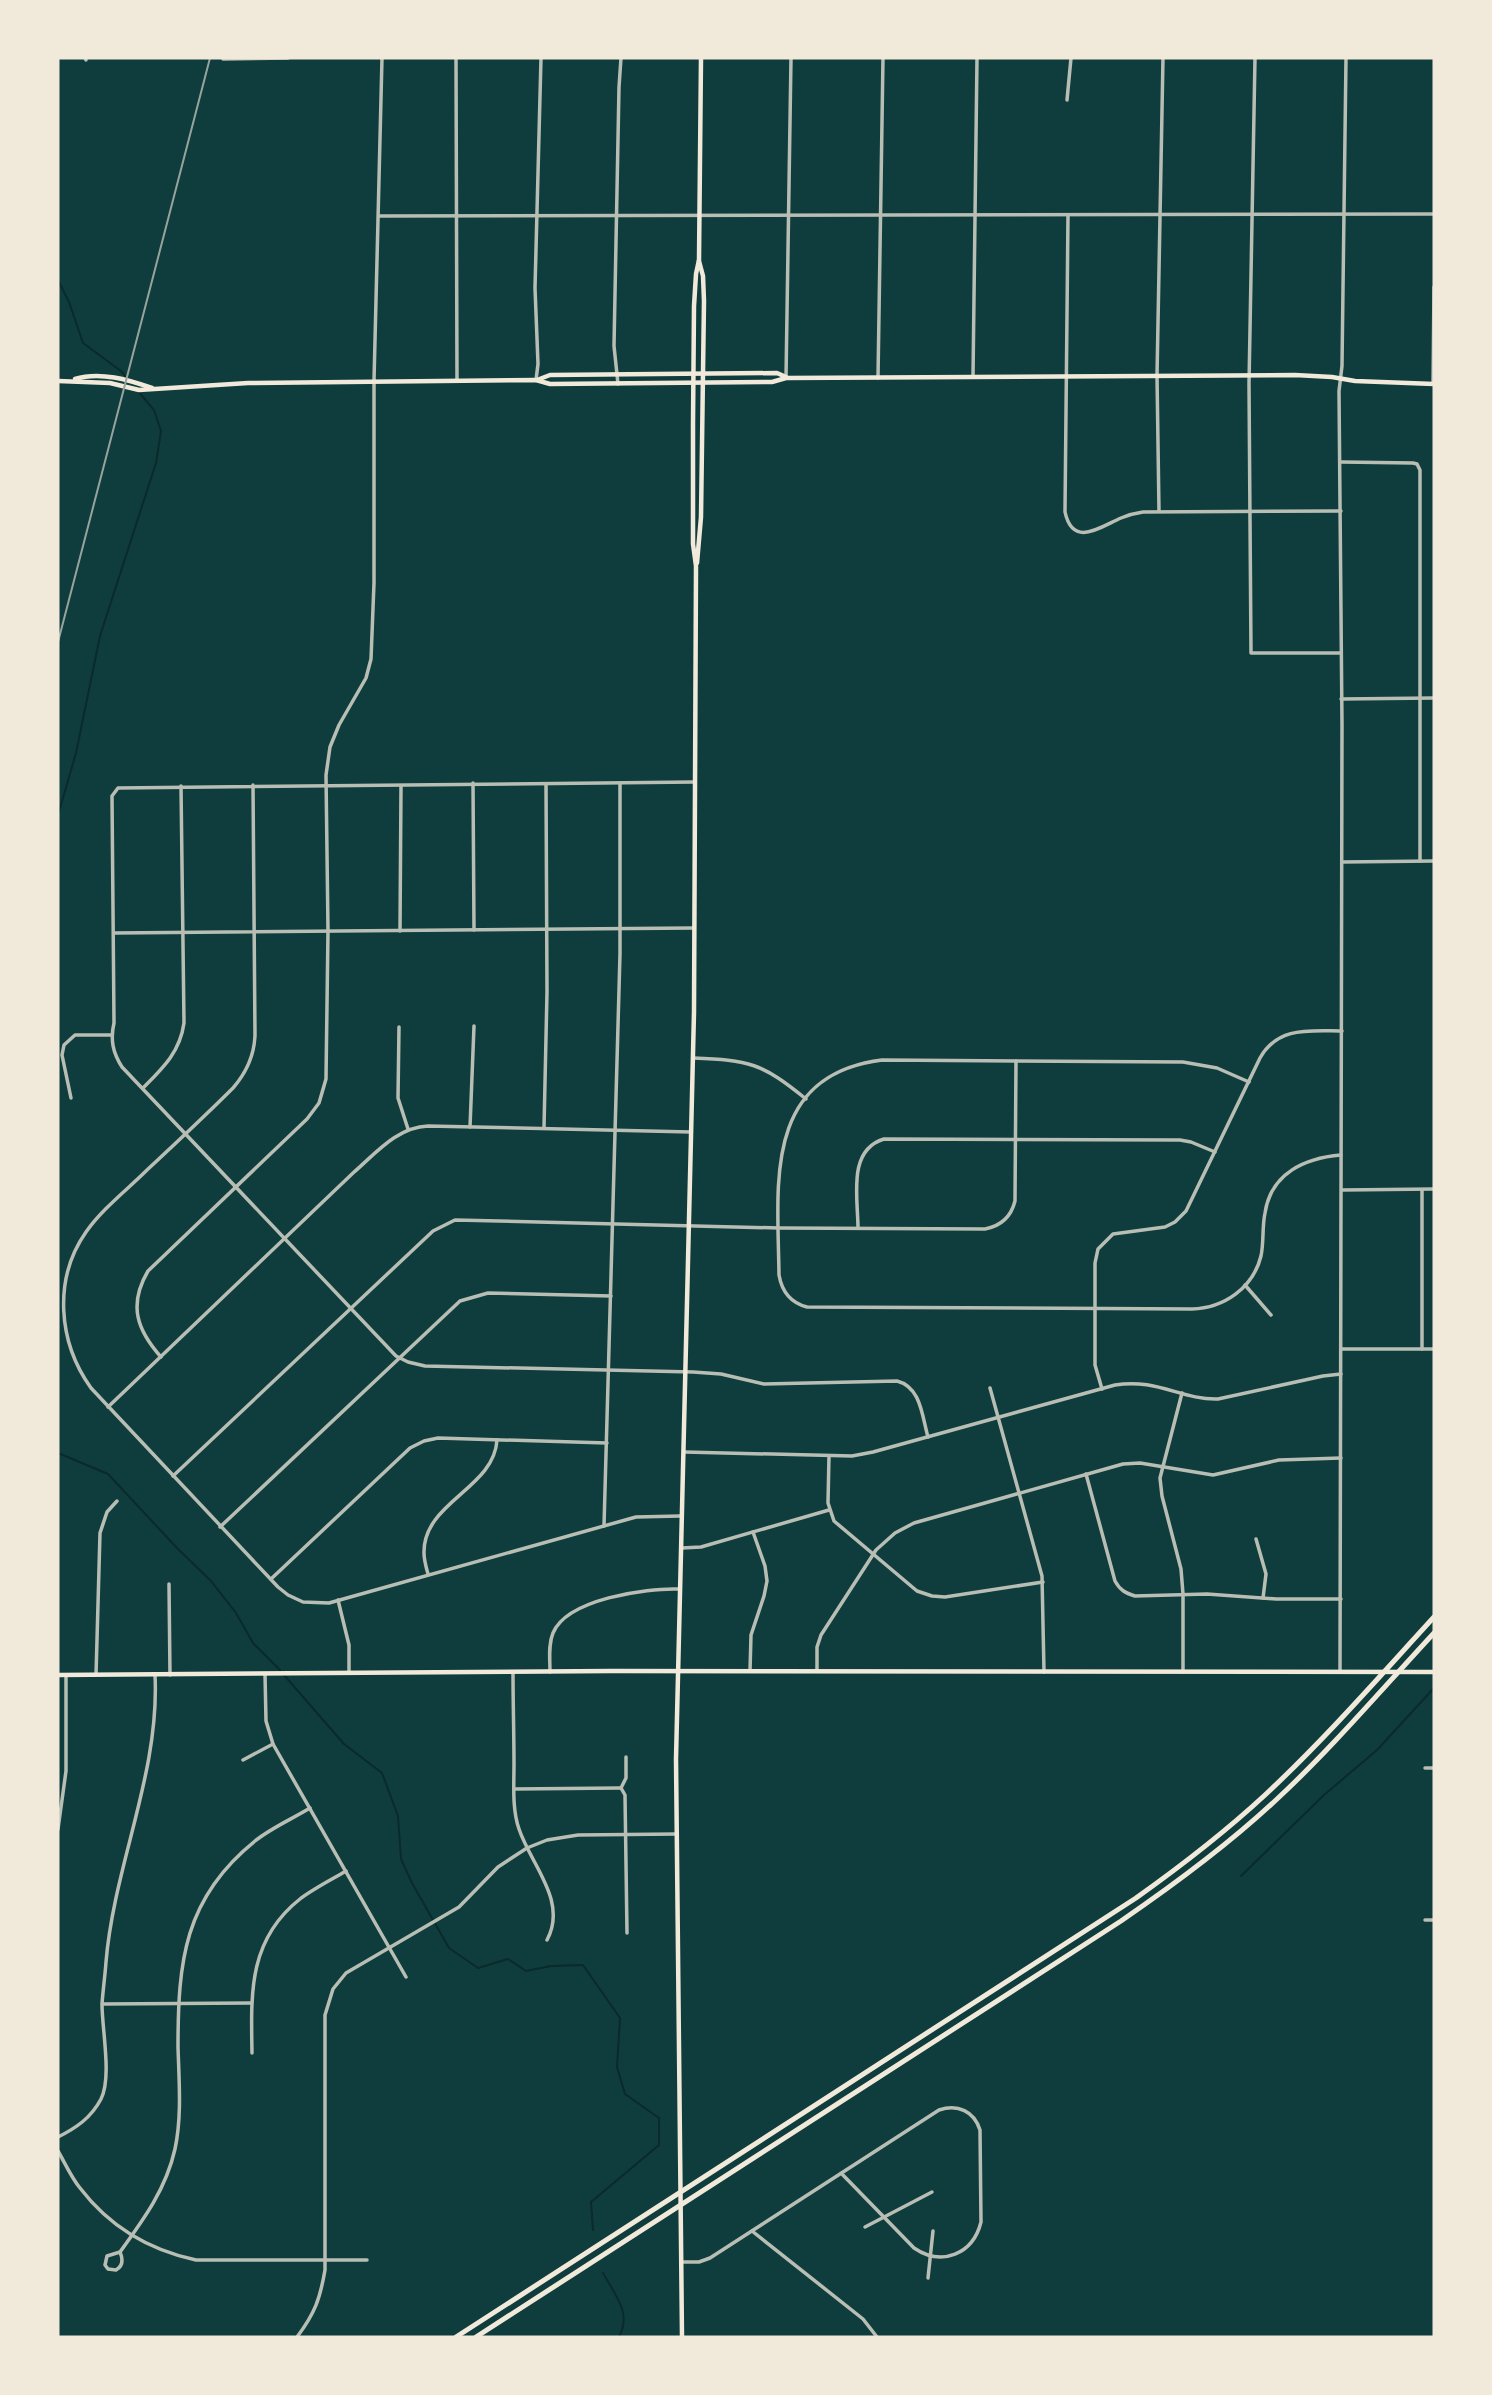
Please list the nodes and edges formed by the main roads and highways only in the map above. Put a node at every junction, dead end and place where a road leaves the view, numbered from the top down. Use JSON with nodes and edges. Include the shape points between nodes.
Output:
{"nodes":[{"id":1,"x":702,"y":58,"type":"edge"},
{"id":2,"x":699,"y":260,"type":"junction"},
{"id":3,"x":693,"y":373,"type":"junction"},
{"id":4,"x":703,"y":373,"type":"junction"},
{"id":5,"x":786,"y":378,"type":"junction"},
{"id":6,"x":536,"y":380,"type":"junction"},
{"id":7,"x":58,"y":381,"type":"edge"},
{"id":8,"x":693,"y":383,"type":"junction"},
{"id":9,"x":703,"y":383,"type":"junction"},
{"id":10,"x":1433,"y":384,"type":"edge"},
{"id":11,"x":696,"y":566,"type":"junction"},
{"id":12,"x":1434,"y":1617,"type":"edge"},
{"id":13,"x":1434,"y":1633,"type":"edge"},
{"id":14,"x":677,"y":1671,"type":"junction"},
{"id":15,"x":1434,"y":1672,"type":"edge"},
{"id":16,"x":58,"y":1675,"type":"edge"},
{"id":17,"x":456,"y":2337,"type":"edge"},
{"id":18,"x":476,"y":2337,"type":"edge"},
{"id":19,"x":682,"y":2337,"type":"edge"}],
"edges":[{"from":1,"to":2,"type":"main road"},
{"from":2,"to":3,"type":"main road"},
{"from":2,"to":4,"type":"main road","via":[[704,293]]},
{"from":3,"to":4,"type":"main road"},
{"from":3,"to":6,"type":"main road","via":[[550,375]]},
{"from":3,"to":8,"type":"main road"},
{"from":4,"to":5,"type":"main road","via":[[777,373]]},
{"from":4,"to":9,"type":"main road"},
{"from":5,"to":9,"type":"main road"},
{"from":5,"to":10,"type":"main road","via":[[1295,375]]},
{"from":6,"to":7,"type":"main road","via":[[248,383],[139,390],[110,383]]},
{"from":6,"to":8,"type":"main road","via":[[550,384]]},
{"from":8,"to":9,"type":"main road"},
{"from":8,"to":11,"type":"main road"},
{"from":9,"to":11,"type":"main road","via":[[702,517]]},
{"from":11,"to":14,"type":"main road","via":[[693,1058]]},
{"from":12,"to":17,"type":"highway","via":[[1265,1796],[1178,1868]]},
{"from":13,"to":18,"type":"highway","via":[[1300,1777],[1190,1873]]},
{"from":14,"to":15,"type":"main road"},
{"from":14,"to":16,"type":"main road"},
{"from":14,"to":19,"type":"main road"}]}
